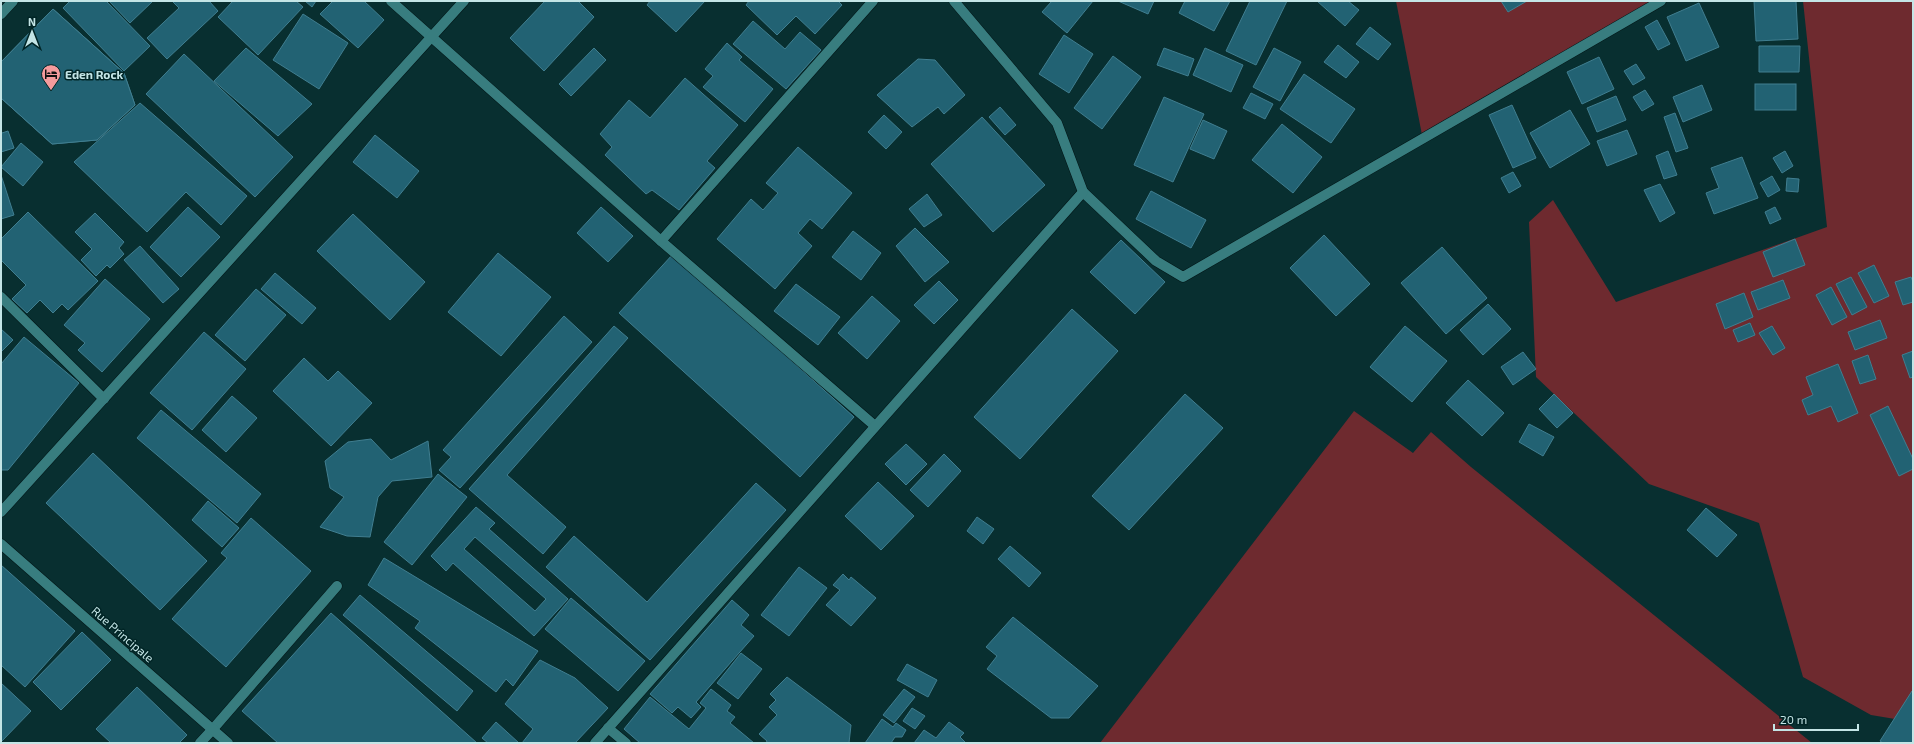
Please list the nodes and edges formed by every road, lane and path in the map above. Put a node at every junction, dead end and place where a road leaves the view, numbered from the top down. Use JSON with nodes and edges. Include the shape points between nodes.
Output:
{"nodes":[{"id":1,"x":13,"y":1,"type":"edge"},
{"id":2,"x":391,"y":1,"type":"edge"},
{"id":3,"x":464,"y":1,"type":"edge"},
{"id":4,"x":873,"y":1,"type":"edge"},
{"id":5,"x":954,"y":1,"type":"edge"},
{"id":6,"x":1661,"y":1,"type":"edge"},
{"id":7,"x":1,"y":14,"type":"edge"},
{"id":8,"x":432,"y":36,"type":"junction"},
{"id":9,"x":1082,"y":192,"type":"junction"},
{"id":10,"x":660,"y":241,"type":"junction"},
{"id":11,"x":1,"y":297,"type":"edge"},
{"id":12,"x":104,"y":399,"type":"junction"},
{"id":13,"x":876,"y":426,"type":"junction"},
{"id":14,"x":1,"y":512,"type":"edge"},
{"id":15,"x":1,"y":544,"type":"edge"},
{"id":16,"x":337,"y":586,"type":"dead end"},
{"id":17,"x":608,"y":728,"type":"junction"},
{"id":18,"x":213,"y":729,"type":"junction"},
{"id":19,"x":200,"y":743,"type":"edge"},
{"id":20,"x":228,"y":743,"type":"edge"},
{"id":21,"x":595,"y":743,"type":"edge"},
{"id":22,"x":626,"y":743,"type":"edge"}],
"edges":[{"from":1,"to":7,"type":"street"},
{"from":2,"to":8,"type":"street"},
{"from":3,"to":8,"type":"street"},
{"from":4,"to":10,"type":"street"},
{"from":5,"to":9,"type":"street","via":[[1057,123]]},
{"from":6,"to":9,"type":"street","via":[[1183,277],[1156,261]]},
{"from":8,"to":10,"type":"street"},
{"from":8,"to":12,"type":"street"},
{"from":9,"to":13,"type":"street"},
{"from":10,"to":13,"type":"street"},
{"from":11,"to":12,"type":"street"},
{"from":12,"to":14,"type":"street"},
{"from":13,"to":17,"type":"street"},
{"from":15,"to":18,"type":"street","name":"Rue Principale"},
{"from":16,"to":18,"type":"street"},
{"from":17,"to":21,"type":"street"},
{"from":17,"to":22,"type":"street"},
{"from":18,"to":19,"type":"street"},
{"from":18,"to":20,"type":"street","name":"Rue Principale"}]}
